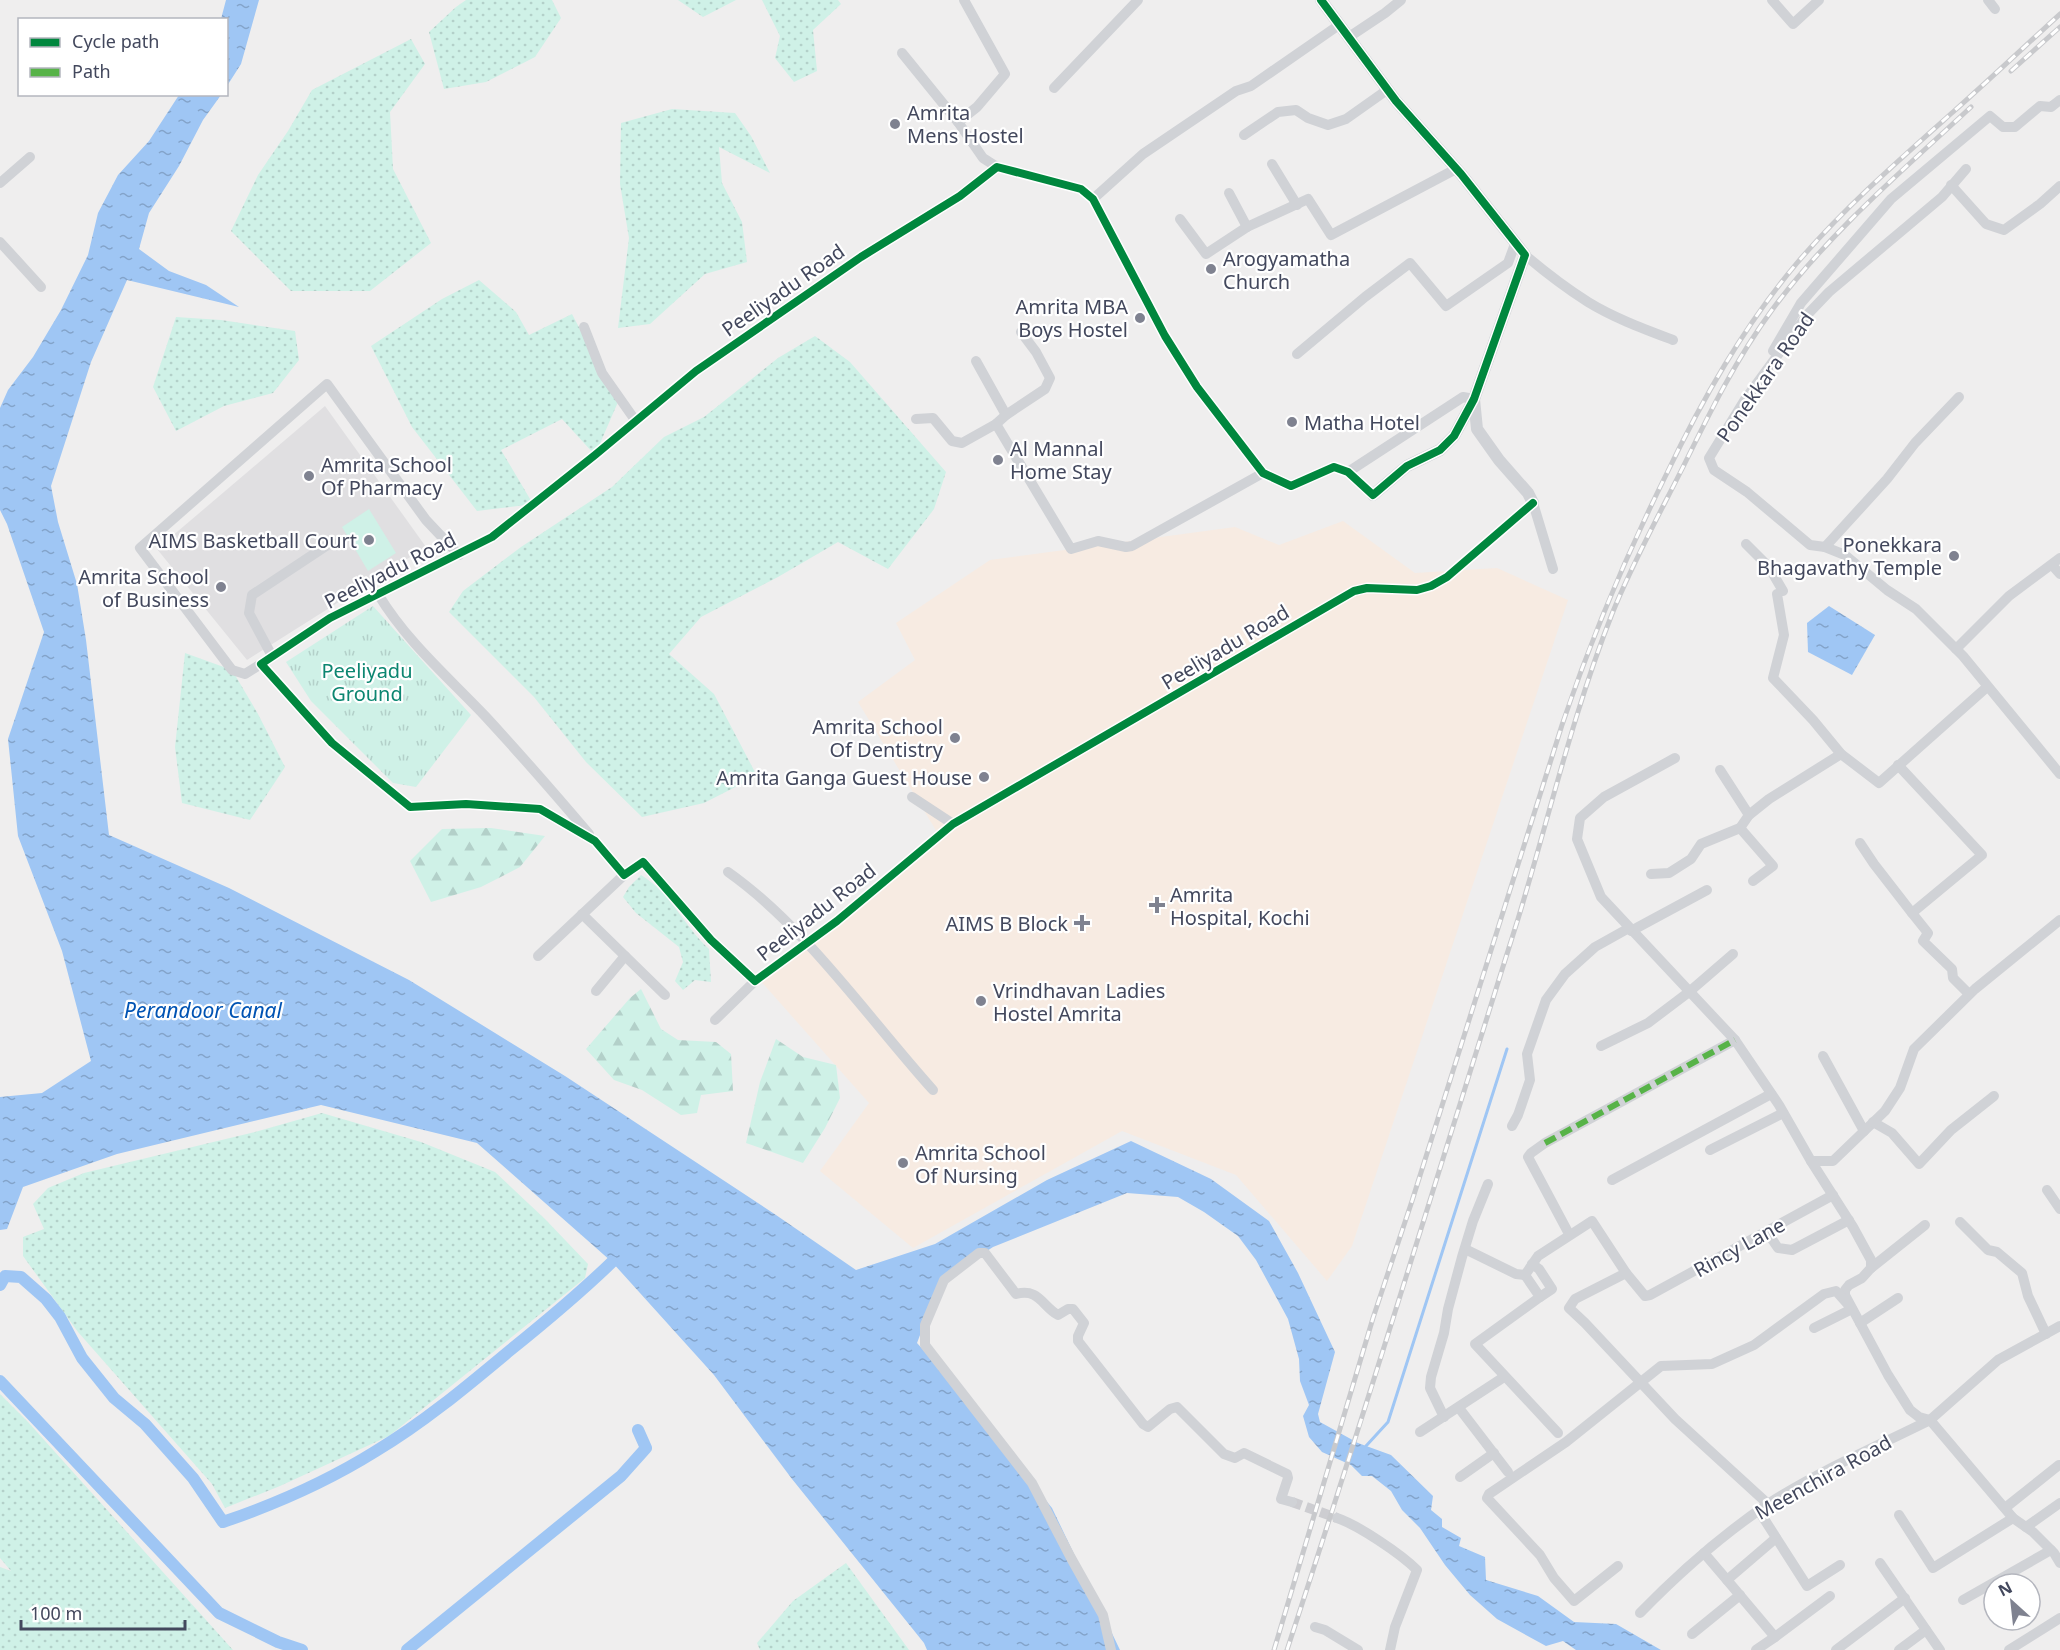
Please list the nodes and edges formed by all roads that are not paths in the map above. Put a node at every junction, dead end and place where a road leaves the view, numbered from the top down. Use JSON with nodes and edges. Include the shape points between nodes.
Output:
{"nodes":[{"id":1,"x":964,"y":0,"type":"edge"},
{"id":2,"x":1138,"y":0,"type":"edge"},
{"id":3,"x":1321,"y":0,"type":"edge"},
{"id":4,"x":1401,"y":0,"type":"edge"},
{"id":5,"x":1772,"y":0,"type":"edge"},
{"id":6,"x":1819,"y":0,"type":"edge"},
{"id":7,"x":1339,"y":25,"type":"junction"},
{"id":8,"x":1348,"y":37,"type":"junction"},
{"id":9,"x":902,"y":53,"type":"dead end"},
{"id":10,"x":1054,"y":88,"type":"dead end"},
{"id":11,"x":1387,"y":90,"type":"junction"},
{"id":12,"x":2060,"y":100,"type":"edge"},
{"id":13,"x":958,"y":122,"type":"junction"},
{"id":14,"x":1244,"y":135,"type":"dead end"},
{"id":15,"x":30,"y":157,"type":"dead end"},
{"id":16,"x":1272,"y":164,"type":"dead end"},
{"id":17,"x":997,"y":166,"type":"junction"},
{"id":18,"x":1456,"y":169,"type":"junction"},
{"id":19,"x":1966,"y":169,"type":"dead end"},
{"id":20,"x":0,"y":183,"type":"edge"},
{"id":21,"x":1952,"y":185,"type":"junction"},
{"id":22,"x":2060,"y":186,"type":"edge"},
{"id":23,"x":1229,"y":193,"type":"dead end"},
{"id":24,"x":1093,"y":199,"type":"junction"},
{"id":25,"x":1297,"y":206,"type":"junction"},
{"id":26,"x":1180,"y":219,"type":"dead end"},
{"id":27,"x":1247,"y":227,"type":"junction"},
{"id":28,"x":0,"y":242,"type":"edge"},
{"id":29,"x":1515,"y":244,"type":"junction"},
{"id":30,"x":1525,"y":255,"type":"junction"},
{"id":31,"x":41,"y":287,"type":"dead end"},
{"id":32,"x":584,"y":327,"type":"dead end"},
{"id":33,"x":1021,"y":333,"type":"dead end"},
{"id":34,"x":1672,"y":340,"type":"dead end"},
{"id":35,"x":1297,"y":354,"type":"dead end"},
{"id":36,"x":976,"y":361,"type":"dead end"},
{"id":37,"x":1959,"y":397,"type":"dead end"},
{"id":38,"x":1474,"y":399,"type":"junction"},
{"id":39,"x":1744,"y":401,"type":"junction"},
{"id":40,"x":1006,"y":415,"type":"junction"},
{"id":41,"x":916,"y":419,"type":"dead end"},
{"id":42,"x":635,"y":420,"type":"junction"},
{"id":43,"x":996,"y":424,"type":"junction"},
{"id":44,"x":1348,"y":472,"type":"junction"},
{"id":45,"x":1263,"y":473,"type":"junction"},
{"id":46,"x":1373,"y":495,"type":"joint"},
{"id":47,"x":1533,"y":503,"type":"junction"},
{"id":48,"x":332,"y":542,"type":"dead end"},
{"id":49,"x":1746,"y":544,"type":"dead end"},
{"id":50,"x":1825,"y":547,"type":"junction"},
{"id":51,"x":459,"y":555,"type":"junction"},
{"id":52,"x":2056,"y":562,"type":"edge"},
{"id":53,"x":1553,"y":569,"type":"dead end"},
{"id":54,"x":2060,"y":574,"type":"edge"},
{"id":55,"x":378,"y":594,"type":"junction"},
{"id":56,"x":1956,"y":649,"type":"junction"},
{"id":57,"x":272,"y":656,"type":"junction"},
{"id":58,"x":261,"y":663,"type":"junction"},
{"id":59,"x":1987,"y":687,"type":"junction"},
{"id":60,"x":1841,"y":754,"type":"junction"},
{"id":61,"x":1675,"y":758,"type":"dead end"},
{"id":62,"x":1898,"y":765,"type":"junction"},
{"id":63,"x":1720,"y":770,"type":"dead end"},
{"id":64,"x":2060,"y":773,"type":"edge"},
{"id":65,"x":912,"y":797,"type":"dead end"},
{"id":66,"x":1749,"y":815,"type":"junction"},
{"id":67,"x":953,"y":824,"type":"junction"},
{"id":68,"x":1740,"y":828,"type":"junction"},
{"id":69,"x":595,"y":841,"type":"junction"},
{"id":70,"x":1860,"y":843,"type":"dead end"},
{"id":71,"x":728,"y":872,"type":"dead end"},
{"id":72,"x":1651,"y":874,"type":"dead end"},
{"id":73,"x":624,"y":875,"type":"junction"},
{"id":74,"x":1754,"y":881,"type":"dead end"},
{"id":75,"x":1707,"y":890,"type":"dead end"},
{"id":76,"x":1912,"y":913,"type":"junction"},
{"id":77,"x":582,"y":914,"type":"junction"},
{"id":78,"x":2060,"y":920,"type":"edge"},
{"id":79,"x":1630,"y":929,"type":"junction"},
{"id":80,"x":807,"y":942,"type":"junction"},
{"id":81,"x":1733,"y":954,"type":"dead end"},
{"id":82,"x":538,"y":956,"type":"dead end"},
{"id":83,"x":625,"y":956,"type":"junction"},
{"id":84,"x":754,"y":981,"type":"junction"},
{"id":85,"x":596,"y":991,"type":"dead end"},
{"id":86,"x":1689,"y":992,"type":"junction"},
{"id":87,"x":1969,"y":994,"type":"junction"},
{"id":88,"x":665,"y":995,"type":"dead end"},
{"id":89,"x":715,"y":1020,"type":"dead end"},
{"id":90,"x":1735,"y":1040,"type":"junction"},
{"id":91,"x":1601,"y":1046,"type":"dead end"},
{"id":92,"x":1822,"y":1056,"type":"dead end"},
{"id":93,"x":933,"y":1090,"type":"dead end"},
{"id":94,"x":1771,"y":1094,"type":"junction"},
{"id":95,"x":1994,"y":1096,"type":"dead end"},
{"id":96,"x":1783,"y":1113,"type":"junction"},
{"id":97,"x":1874,"y":1122,"type":"junction"},
{"id":98,"x":1512,"y":1126,"type":"dead end"},
{"id":99,"x":1864,"y":1131,"type":"junction"},
{"id":100,"x":1710,"y":1150,"type":"dead end"},
{"id":101,"x":1812,"y":1161,"type":"junction"},
{"id":102,"x":1612,"y":1180,"type":"dead end"},
{"id":103,"x":1488,"y":1184,"type":"dead end"},
{"id":104,"x":2048,"y":1190,"type":"dead end"},
{"id":105,"x":1833,"y":1195,"type":"junction"},
{"id":106,"x":2060,"y":1209,"type":"edge"},
{"id":107,"x":1849,"y":1220,"type":"junction"},
{"id":108,"x":1960,"y":1222,"type":"dead end"},
{"id":109,"x":1925,"y":1225,"type":"dead end"},
{"id":110,"x":1767,"y":1232,"type":"junction"},
{"id":111,"x":1569,"y":1234,"type":"junction"},
{"id":112,"x":1465,"y":1249,"type":"junction"},
{"id":113,"x":1532,"y":1264,"type":"junction"},
{"id":114,"x":1870,"y":1268,"type":"junction"},
{"id":115,"x":1626,"y":1273,"type":"junction"},
{"id":116,"x":1525,"y":1275,"type":"junction"},
{"id":117,"x":1540,"y":1297,"type":"junction"},
{"id":118,"x":1898,"y":1298,"type":"dead end"},
{"id":119,"x":1852,"y":1308,"type":"junction"},
{"id":120,"x":1860,"y":1323,"type":"junction"},
{"id":121,"x":2060,"y":1326,"type":"edge"},
{"id":122,"x":1814,"y":1328,"type":"dead end"},
{"id":123,"x":2046,"y":1334,"type":"junction"},
{"id":124,"x":1504,"y":1377,"type":"junction"},
{"id":125,"x":1641,"y":1382,"type":"junction"},
{"id":126,"x":1459,"y":1408,"type":"junction"},
{"id":127,"x":1444,"y":1417,"type":"junction"},
{"id":128,"x":1930,"y":1420,"type":"junction"},
{"id":129,"x":1420,"y":1432,"type":"dead end"},
{"id":130,"x":1558,"y":1433,"type":"dead end"},
{"id":131,"x":1494,"y":1453,"type":"junction"},
{"id":132,"x":2059,"y":1465,"type":"edge"},
{"id":133,"x":1508,"y":1472,"type":"dead end"},
{"id":134,"x":1460,"y":1477,"type":"dead end"},
{"id":135,"x":1292,"y":1502,"type":"dead end"},
{"id":136,"x":2060,"y":1503,"type":"edge"},
{"id":137,"x":1764,"y":1508,"type":"junction"},
{"id":138,"x":2005,"y":1508,"type":"junction"},
{"id":139,"x":1899,"y":1515,"type":"dead end"},
{"id":140,"x":1337,"y":1518,"type":"tunnel mouth"},
{"id":141,"x":2013,"y":1518,"type":"junction"},
{"id":142,"x":2026,"y":1527,"type":"junction"},
{"id":143,"x":1776,"y":1538,"type":"junction"},
{"id":144,"x":2051,"y":1550,"type":"junction"},
{"id":145,"x":1704,"y":1553,"type":"junction"},
{"id":146,"x":1880,"y":1563,"type":"dead end"},
{"id":147,"x":2060,"y":1563,"type":"edge"},
{"id":148,"x":1840,"y":1565,"type":"dead end"},
{"id":149,"x":1618,"y":1566,"type":"dead end"},
{"id":150,"x":1727,"y":1580,"type":"junction"},
{"id":151,"x":1740,"y":1595,"type":"junction"},
{"id":152,"x":1830,"y":1596,"type":"dead end"},
{"id":153,"x":1905,"y":1598,"type":"junction"},
{"id":154,"x":1963,"y":1600,"type":"dead end"},
{"id":155,"x":1640,"y":1613,"type":"dead end"},
{"id":156,"x":2060,"y":1618,"type":"edge"},
{"id":157,"x":1315,"y":1627,"type":"dead end"},
{"id":158,"x":1926,"y":1630,"type":"junction"},
{"id":159,"x":1692,"y":1634,"type":"dead end"},
{"id":160,"x":1774,"y":1637,"type":"junction"},
{"id":161,"x":1111,"y":1650,"type":"edge"},
{"id":162,"x":1358,"y":1650,"type":"edge"},
{"id":163,"x":1390,"y":1650,"type":"edge"},
{"id":164,"x":1756,"y":1650,"type":"edge"},
{"id":165,"x":1836,"y":1650,"type":"edge"},
{"id":166,"x":1899,"y":1650,"type":"edge"},
{"id":167,"x":1940,"y":1650,"type":"edge"},
{"id":168,"x":2009,"y":1650,"type":"edge"}],
"edges":[{"from":1,"to":13,"type":"street","via":[[1005,74],[977,107]]},
{"from":2,"to":10,"type":"street"},
{"from":3,"to":7,"type":"street"},
{"from":4,"to":8,"type":"street"},
{"from":5,"to":6,"type":"street","via":[[1794,24]]},
{"from":7,"to":8,"type":"street"},
{"from":7,"to":24,"type":"street","via":[[1143,154]]},
{"from":8,"to":11,"type":"street"},
{"from":9,"to":13,"type":"street"},
{"from":11,"to":14,"type":"street","via":[[1346,119],[1328,125],[1296,110],[1278,112]]},
{"from":11,"to":18,"type":"street"},
{"from":12,"to":39,"type":"street","via":[[2051,107],[2040,106],[2015,127],[2003,127],[1990,116],[1891,198],[1801,303]]},
{"from":13,"to":17,"type":"street","via":[[983,158]]},
{"from":15,"to":20,"type":"street"},
{"from":16,"to":25,"type":"street"},
{"from":17,"to":24,"type":"street","via":[[1081,189]]},
{"from":17,"to":42,"type":"street","name":"Peeliyadu Road","via":[[960,196],[861,256],[696,371]]},
{"from":18,"to":25,"type":"street","via":[[1331,235],[1308,199]]},
{"from":18,"to":29,"type":"street"},
{"from":19,"to":21,"type":"street","name":"Ponekkara Road"},
{"from":21,"to":22,"type":"street","via":[[1986,224],[2004,230]]},
{"from":21,"to":39,"type":"street","name":"Ponekkara Road","via":[[1829,292],[1807,315]]},
{"from":23,"to":27,"type":"street"},
{"from":24,"to":45,"type":"street","via":[[1165,336],[1197,387]]},
{"from":25,"to":27,"type":"street"},
{"from":26,"to":27,"type":"street","via":[[1206,254]]},
{"from":28,"to":31,"type":"street"},
{"from":29,"to":30,"type":"street"},
{"from":29,"to":35,"type":"street","via":[[1508,263],[1446,306],[1410,263]]},
{"from":30,"to":34,"type":"street","via":[[1588,302]]},
{"from":30,"to":38,"type":"street"},
{"from":32,"to":42,"type":"street","via":[[602,373]]},
{"from":33,"to":40,"type":"street","via":[[1050,378],[1045,388]]},
{"from":36,"to":40,"type":"street"},
{"from":37,"to":50,"type":"street"},
{"from":38,"to":44,"type":"street","via":[[1463,397]]},
{"from":38,"to":46,"type":"street","via":[[1454,436],[1440,450],[1407,466]]},
{"from":38,"to":47,"type":"street","via":[[1477,429]]},
{"from":39,"to":50,"type":"street","name":"Ponekkara Road","via":[[1709,458],[1714,470],[1810,545]]},
{"from":40,"to":43,"type":"street"},
{"from":41,"to":43,"type":"street","via":[[933,418],[956,443]]},
{"from":42,"to":51,"type":"street","name":"Peeliyadu Road","via":[[492,537]]},
{"from":43,"to":45,"type":"street","via":[[1071,549],[1098,541],[1132,546]]},
{"from":44,"to":45,"type":"street","via":[[1334,467],[1291,486]]},
{"from":44,"to":46,"type":"street"},
{"from":47,"to":53,"type":"street"},
{"from":47,"to":67,"type":"street","name":"Peeliyadu Road","via":[[1431,586],[1417,590],[1354,591]]},
{"from":48,"to":57,"type":"street","via":[[252,595],[249,613]]},
{"from":49,"to":60,"type":"street","via":[[1769,567],[1780,592],[1784,635],[1773,678]]},
{"from":50,"to":56,"type":"street","name":"Ponekkara Road","via":[[1852,559],[1916,609]]},
{"from":51,"to":55,"type":"street","name":"Peeliyadu Road"},
{"from":51,"to":58,"type":"street","name":"Peeliyadu Road","via":[[426,520],[327,384],[140,548],[232,670],[245,674]]},
{"from":52,"to":54,"type":"street"},
{"from":52,"to":56,"type":"street","via":[[2009,596]]},
{"from":55,"to":57,"type":"street","name":"Peeliyadu Road","via":[[330,618]]},
{"from":55,"to":69,"type":"street","via":[[392,618],[429,661],[485,717]]},
{"from":56,"to":59,"type":"street","name":"Ponekkara Road"},
{"from":57,"to":58,"type":"street","name":"Peeliyadu Road"},
{"from":58,"to":69,"type":"street","via":[[332,743],[410,807],[466,804],[540,809]]},
{"from":59,"to":62,"type":"street"},
{"from":59,"to":64,"type":"street","name":"Ponekkara Road"},
{"from":60,"to":62,"type":"street","via":[[1879,783]]},
{"from":60,"to":66,"type":"street"},
{"from":61,"to":79,"type":"street","via":[[1604,797],[1580,818],[1577,839],[1601,897]]},
{"from":62,"to":76,"type":"street","via":[[1982,855]]},
{"from":63,"to":66,"type":"street"},
{"from":65,"to":67,"type":"street"},
{"from":66,"to":68,"type":"street"},
{"from":67,"to":80,"type":"street","name":"Peeliyadu Road"},
{"from":68,"to":72,"type":"street","via":[[1701,844],[1691,859],[1669,873]]},
{"from":68,"to":74,"type":"street","via":[[1773,866]]},
{"from":69,"to":73,"type":"street"},
{"from":70,"to":76,"type":"street"},
{"from":71,"to":80,"type":"street"},
{"from":73,"to":77,"type":"street"},
{"from":73,"to":84,"type":"street","name":"Peeliyadu Road","via":[[643,862],[711,940]]},
{"from":75,"to":79,"type":"street"},
{"from":76,"to":87,"type":"street","via":[[1928,933],[1923,941],[1952,969],[1953,978]]},
{"from":77,"to":82,"type":"street"},
{"from":77,"to":83,"type":"street"},
{"from":78,"to":87,"type":"street"},
{"from":79,"to":86,"type":"street"},
{"from":79,"to":98,"type":"street","via":[[1595,947],[1565,974],[1546,1000],[1527,1054],[1530,1080]]},
{"from":80,"to":84,"type":"street","name":"Peeliyadu Road"},
{"from":80,"to":93,"type":"street"},
{"from":81,"to":86,"type":"street"},
{"from":83,"to":85,"type":"street"},
{"from":83,"to":88,"type":"street"},
{"from":84,"to":89,"type":"street"},
{"from":86,"to":90,"type":"street"},
{"from":86,"to":91,"type":"street","via":[[1648,1023]]},
{"from":87,"to":97,"type":"street","via":[[1914,1049],[1900,1088]]},
{"from":90,"to":94,"type":"street"},
{"from":90,"to":111,"type":"street","via":[[1531,1153],[1528,1157]]},
{"from":92,"to":99,"type":"street"},
{"from":94,"to":96,"type":"street"},
{"from":94,"to":102,"type":"street"},
{"from":95,"to":97,"type":"street","via":[[1951,1130],[1919,1164],[1892,1133]]},
{"from":96,"to":100,"type":"street"},
{"from":96,"to":101,"type":"street"},
{"from":97,"to":99,"type":"street"},
{"from":99,"to":101,"type":"street","via":[[1833,1161]]},
{"from":101,"to":105,"type":"street"},
{"from":103,"to":112,"type":"street"},
{"from":104,"to":106,"type":"street"},
{"from":105,"to":107,"type":"street"},
{"from":105,"to":110,"type":"street","name":"Rincy Lane"},
{"from":107,"to":110,"type":"street","via":[[1792,1250],[1778,1248]]},
{"from":107,"to":114,"type":"street","via":[[1871,1260]]},
{"from":108,"to":123,"type":"street","via":[[1988,1250],[1997,1252],[2022,1273]]},
{"from":109,"to":114,"type":"street"},
{"from":110,"to":115,"type":"street","name":"Rincy Lane","via":[[1650,1295],[1644,1296]]},
{"from":111,"to":113,"type":"street"},
{"from":111,"to":115,"type":"street","via":[[1592,1221]]},
{"from":112,"to":116,"type":"street"},
{"from":112,"to":127,"type":"street","via":[[1431,1377],[1430,1388]]},
{"from":113,"to":116,"type":"street"},
{"from":113,"to":117,"type":"street","via":[[1552,1289]]},
{"from":114,"to":119,"type":"street","via":[[1845,1290]]},
{"from":115,"to":125,"type":"street","via":[[1575,1299],[1569,1308]]},
{"from":116,"to":117,"type":"street"},
{"from":117,"to":124,"type":"street","via":[[1475,1344]]},
{"from":118,"to":120,"type":"street"},
{"from":119,"to":120,"type":"street"},
{"from":119,"to":122,"type":"street"},
{"from":119,"to":125,"type":"street","via":[[1836,1291],[1824,1294],[1754,1345],[1712,1364],[1661,1366]]},
{"from":120,"to":128,"type":"street","via":[[1910,1410]]},
{"from":121,"to":123,"type":"street","name":"Meenchira Road"},
{"from":123,"to":128,"type":"street","name":"Meenchira Road","via":[[1998,1360]]},
{"from":124,"to":126,"type":"street"},
{"from":124,"to":130,"type":"street"},
{"from":125,"to":137,"type":"street"},
{"from":125,"to":149,"type":"street","via":[[1487,1498],[1540,1556],[1574,1601]]},
{"from":126,"to":127,"type":"street"},
{"from":126,"to":131,"type":"street"},
{"from":127,"to":129,"type":"street"},
{"from":128,"to":137,"type":"street","name":"Meenchira Road","via":[[1808,1481]]},
{"from":128,"to":138,"type":"street"},
{"from":131,"to":133,"type":"street"},
{"from":131,"to":134,"type":"street"},
{"from":132,"to":138,"type":"street"},
{"from":135,"to":161,"type":"street","via":[[1281,1499],[1287,1474],[1244,1453],[1235,1458],[1224,1454],[1177,1407],[1148,1427],[1143,1424],[1078,1341],[1084,1323],[1073,1309],[1058,1315],[1039,1297],[1016,1294],[985,1253],[944,1280],[925,1325],[925,1345],[1032,1483],[1103,1616]]},
{"from":136,"to":142,"type":"street"},
{"from":137,"to":143,"type":"street"},
{"from":137,"to":145,"type":"street","name":"Meenchira Road"},
{"from":138,"to":141,"type":"street"},
{"from":139,"to":141,"type":"street","via":[[1933,1568]]},
{"from":140,"to":163,"type":"street","via":[[1417,1570]]},
{"from":141,"to":142,"type":"street"},
{"from":142,"to":144,"type":"street"},
{"from":143,"to":148,"type":"street","via":[[1807,1586]]},
{"from":143,"to":150,"type":"street"},
{"from":144,"to":147,"type":"street"},
{"from":144,"to":154,"type":"street"},
{"from":145,"to":150,"type":"street"},
{"from":145,"to":155,"type":"street","name":"Meenchira Road"},
{"from":146,"to":153,"type":"street"},
{"from":150,"to":151,"type":"street"},
{"from":151,"to":159,"type":"street"},
{"from":151,"to":160,"type":"street"},
{"from":152,"to":160,"type":"street"},
{"from":153,"to":158,"type":"street"},
{"from":153,"to":165,"type":"street"},
{"from":156,"to":168,"type":"street"},
{"from":157,"to":162,"type":"street"},
{"from":158,"to":166,"type":"street"},
{"from":158,"to":167,"type":"street"},
{"from":160,"to":164,"type":"street"}]}
